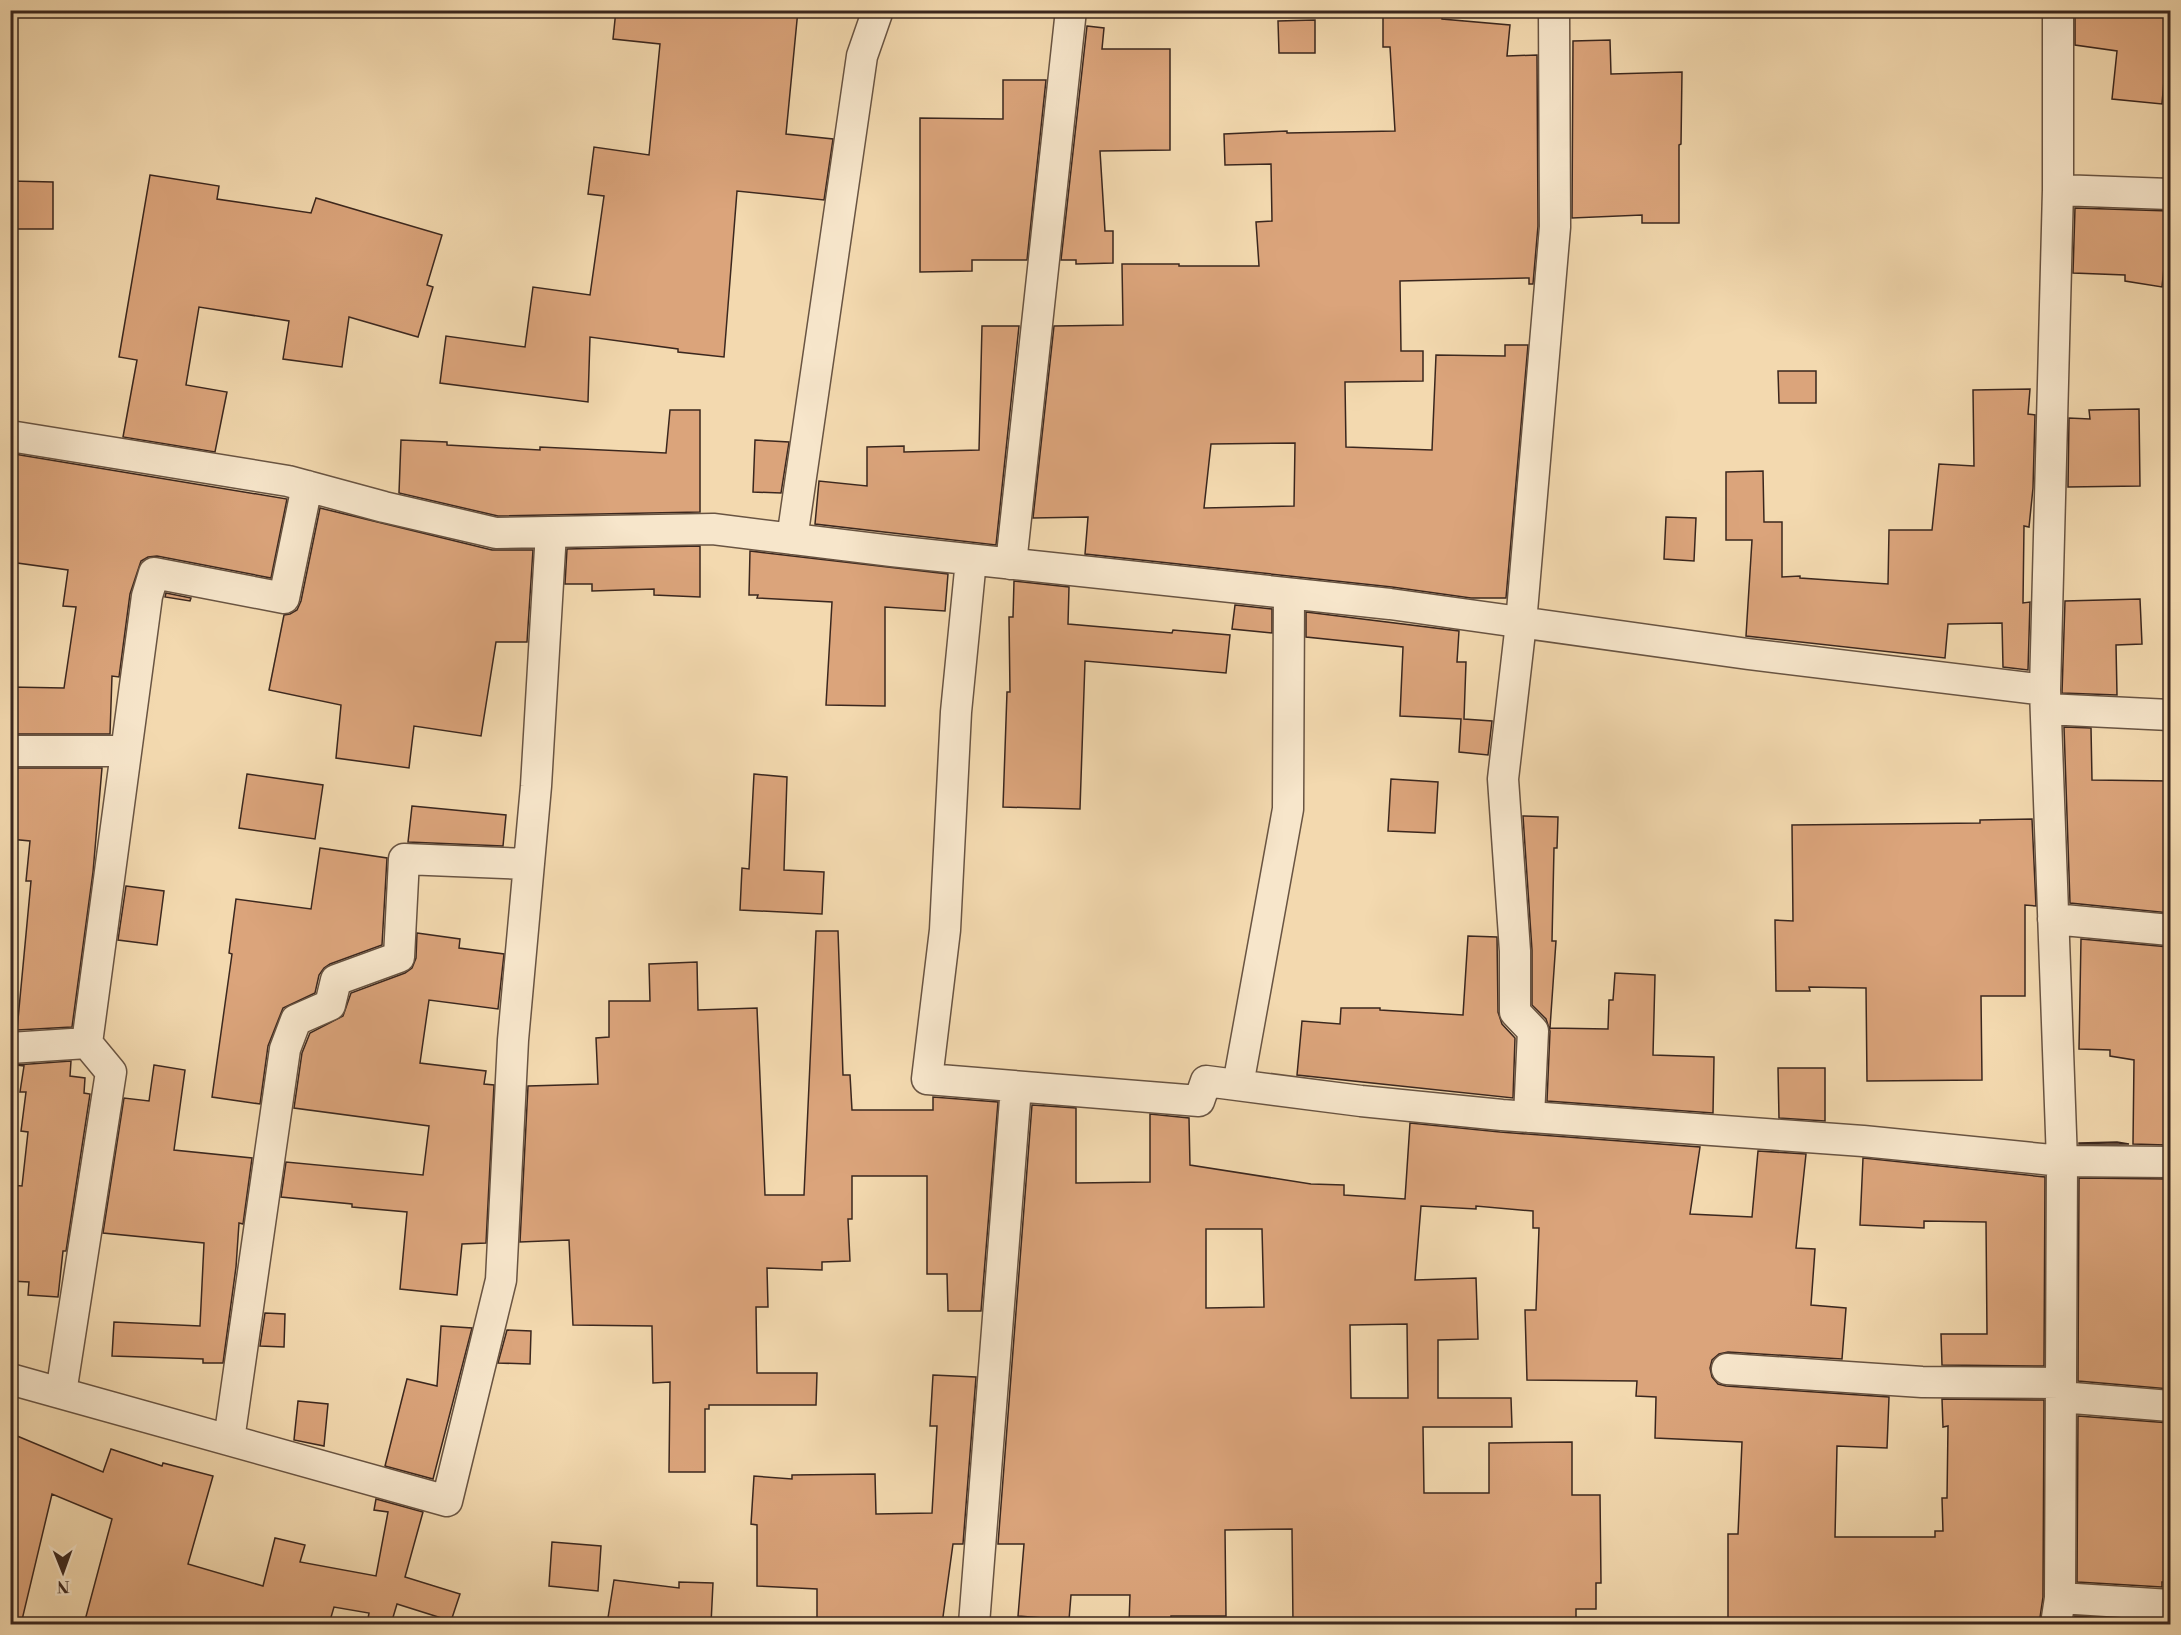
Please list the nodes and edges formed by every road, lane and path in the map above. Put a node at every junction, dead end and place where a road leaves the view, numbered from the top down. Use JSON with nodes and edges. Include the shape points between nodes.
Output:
{"nodes":[{"id":1,"x":878,"y":10,"type":"edge"},
{"id":2,"x":1071,"y":10,"type":"edge"},
{"id":3,"x":1554,"y":10,"type":"edge"},
{"id":4,"x":2058,"y":10,"type":"edge"},
{"id":5,"x":2058,"y":190,"type":"junction"},
{"id":6,"x":2170,"y":194,"type":"edge"},
{"id":7,"x":10,"y":436,"type":"edge"},
{"id":8,"x":307,"y":486,"type":"junction"},
{"id":9,"x":551,"y":532,"type":"junction"},
{"id":10,"x":792,"y":539,"type":"junction"},
{"id":11,"x":971,"y":560,"type":"junction"},
{"id":12,"x":1011,"y":564,"type":"junction"},
{"id":13,"x":1288,"y":594,"type":"junction"},
{"id":14,"x":1521,"y":623,"type":"junction"},
{"id":15,"x":2045,"y":700,"type":"junction"},
{"id":16,"x":2170,"y":715,"type":"edge"},
{"id":17,"x":10,"y":751,"type":"edge"},
{"id":18,"x":126,"y":752,"type":"junction"},
{"id":19,"x":529,"y":864,"type":"junction"},
{"id":20,"x":2054,"y":919,"type":"junction"},
{"id":21,"x":2170,"y":930,"type":"edge"},
{"id":22,"x":87,"y":1043,"type":"junction"},
{"id":23,"x":10,"y":1048,"type":"edge"},
{"id":24,"x":1238,"y":1085,"type":"junction"},
{"id":25,"x":1016,"y":1087,"type":"junction"},
{"id":26,"x":1529,"y":1117,"type":"junction"},
{"id":27,"x":2062,"y":1161,"type":"junction"},
{"id":28,"x":2170,"y":1162,"type":"edge"},
{"id":29,"x":1726,"y":1369,"type":"dead end"},
{"id":30,"x":10,"y":1379,"type":"edge"},
{"id":31,"x":2061,"y":1390,"type":"junction"},
{"id":32,"x":62,"y":1394,"type":"junction"},
{"id":33,"x":2170,"y":1406,"type":"edge"},
{"id":34,"x":229,"y":1440,"type":"junction"},
{"id":35,"x":2170,"y":1605,"type":"edge"},
{"id":36,"x":2058,"y":1611,"type":"edge"},
{"id":37,"x":974,"y":1624,"type":"edge"}],
"edges":[{"from":1,"to":10,"type":"street","via":[[862,57]]},
{"from":2,"to":12,"type":"street"},
{"from":3,"to":14,"type":"street","via":[[1555,227]]},
{"from":4,"to":5,"type":"street"},
{"from":5,"to":6,"type":"street"},
{"from":5,"to":15,"type":"street"},
{"from":7,"to":8,"type":"street"},
{"from":8,"to":9,"type":"street","via":[[496,533]]},
{"from":8,"to":18,"type":"street","via":[[284,598],[154,573],[147,596]]},
{"from":9,"to":10,"type":"street","via":[[713,529]]},
{"from":9,"to":19,"type":"street"},
{"from":10,"to":11,"type":"street"},
{"from":11,"to":12,"type":"street"},
{"from":11,"to":25,"type":"street","via":[[956,712],[945,930],[927,1080]]},
{"from":12,"to":13,"type":"street"},
{"from":13,"to":14,"type":"street"},
{"from":13,"to":24,"type":"street","via":[[1288,809]]},
{"from":14,"to":15,"type":"street"},
{"from":14,"to":26,"type":"street","via":[[1503,779],[1515,951],[1515,1012],[1533,1031]]},
{"from":15,"to":16,"type":"street"},
{"from":15,"to":20,"type":"street"},
{"from":17,"to":18,"type":"street"},
{"from":18,"to":22,"type":"street"},
{"from":19,"to":34,"type":"street","via":[[405,859],[399,957],[336,980],[330,1005],[296,1020],[285,1049]]},
{"from":19,"to":34,"type":"street","via":[[513,1041],[501,1280],[447,1501]]},
{"from":20,"to":21,"type":"street"},
{"from":20,"to":27,"type":"street"},
{"from":22,"to":23,"type":"street"},
{"from":22,"to":32,"type":"street","via":[[111,1072]]},
{"from":24,"to":25,"type":"street","via":[[1206,1081],[1199,1101]]},
{"from":24,"to":26,"type":"street"},
{"from":25,"to":37,"type":"street"},
{"from":26,"to":27,"type":"street","via":[[1863,1141]]},
{"from":27,"to":28,"type":"street"},
{"from":27,"to":31,"type":"street"},
{"from":29,"to":31,"type":"street"},
{"from":30,"to":32,"type":"street"},
{"from":31,"to":33,"type":"street"},
{"from":31,"to":36,"type":"street"},
{"from":32,"to":34,"type":"street"},
{"from":35,"to":36,"type":"street"}]}
